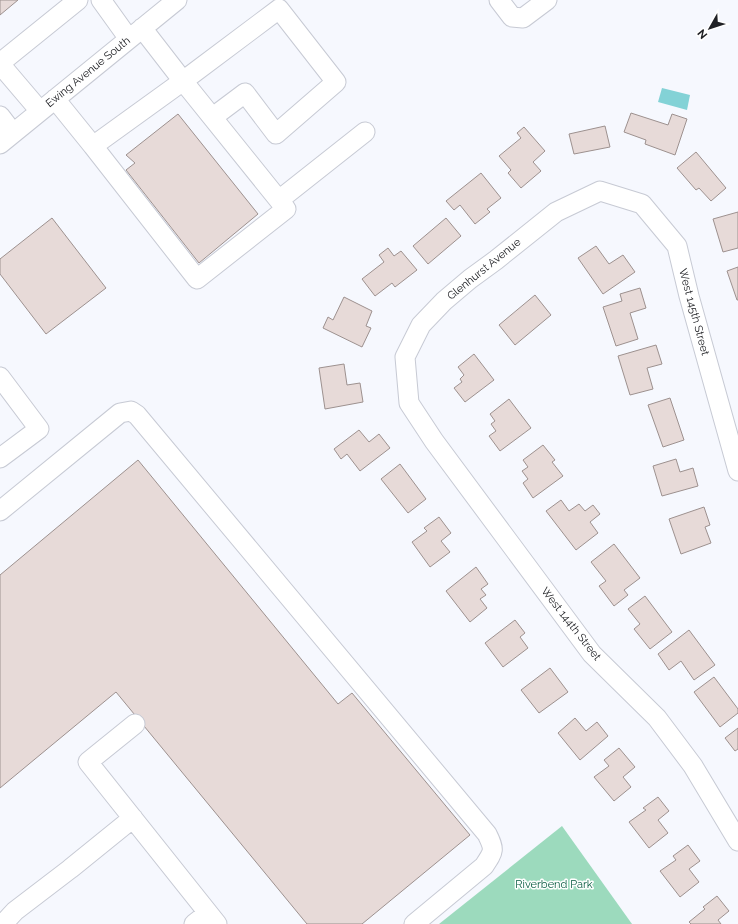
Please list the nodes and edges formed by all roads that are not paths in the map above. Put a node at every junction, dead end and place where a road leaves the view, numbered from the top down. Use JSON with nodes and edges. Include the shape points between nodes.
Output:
{"nodes":[{"id":1,"x":78,"y":0,"type":"edge"},
{"id":2,"x":101,"y":0,"type":"edge"},
{"id":3,"x":177,"y":0,"type":"edge"},
{"id":4,"x":499,"y":0,"type":"edge"},
{"id":5,"x":547,"y":0,"type":"edge"},
{"id":6,"x":136,"y":34,"type":"junction"},
{"id":7,"x":0,"y":64,"type":"edge"},
{"id":8,"x":183,"y":80,"type":"junction"},
{"id":9,"x":55,"y":99,"type":"junction"},
{"id":10,"x":40,"y":111,"type":"junction"},
{"id":11,"x":0,"y":116,"type":"edge"},
{"id":12,"x":213,"y":117,"type":"junction"},
{"id":13,"x":365,"y":132,"type":"dead end"},
{"id":14,"x":7,"y":138,"type":"edge"},
{"id":15,"x":93,"y":146,"type":"junction"},
{"id":16,"x":600,"y":191,"type":"joint"},
{"id":17,"x":279,"y":200,"type":"junction"},
{"id":18,"x":0,"y":377,"type":"edge"},
{"id":19,"x":409,"y":403,"type":"joint"},
{"id":20,"x":0,"y":458,"type":"edge"},
{"id":21,"x":738,"y":471,"type":"edge"},
{"id":22,"x":0,"y":511,"type":"edge"},
{"id":23,"x":134,"y":724,"type":"dead end"},
{"id":24,"x":133,"y":818,"type":"junction"},
{"id":25,"x":738,"y":841,"type":"edge"},
{"id":26,"x":207,"y":920,"type":"edge"},
{"id":27,"x":3,"y":924,"type":"edge"},
{"id":28,"x":414,"y":924,"type":"edge"}],
"edges":[{"from":1,"to":7,"type":"street"},
{"from":2,"to":6,"type":"street"},
{"from":3,"to":6,"type":"street","name":"Ewing Avenue South"},
{"from":4,"to":5,"type":"street","via":[[512,17],[523,18]]},
{"from":6,"to":8,"type":"street"},
{"from":6,"to":9,"type":"street","name":"Ewing Avenue South"},
{"from":7,"to":10,"type":"street"},
{"from":8,"to":12,"type":"street"},
{"from":8,"to":12,"type":"street","via":[[279,9],[336,82],[276,134],[245,93]]},
{"from":8,"to":15,"type":"street"},
{"from":9,"to":10,"type":"street","name":"Ewing Avenue South"},
{"from":9,"to":15,"type":"street"},
{"from":10,"to":14,"type":"street","name":"Ewing Avenue South"},
{"from":11,"to":14,"type":"street"},
{"from":12,"to":17,"type":"street"},
{"from":13,"to":17,"type":"street"},
{"from":15,"to":17,"type":"street","via":[[197,278],[286,209]]},
{"from":16,"to":19,"type":"street","name":"Glenhurst Avenue","via":[[556,212],[470,279],[421,325],[405,356]]},
{"from":16,"to":21,"type":"street","name":"West 145th Street","via":[[642,204],[677,246]]},
{"from":18,"to":20,"type":"street","via":[[39,429]]},
{"from":19,"to":25,"type":"street","name":"West 144th Street","via":[[434,441],[592,654],[656,718],[688,760]]},
{"from":22,"to":28,"type":"street","via":[[120,413],[130,411],[137,415],[487,834],[493,846],[492,855],[484,866]]},
{"from":23,"to":24,"type":"street","via":[[88,762]]},
{"from":24,"to":26,"type":"street"},
{"from":24,"to":27,"type":"street","via":[[15,910]]}]}
